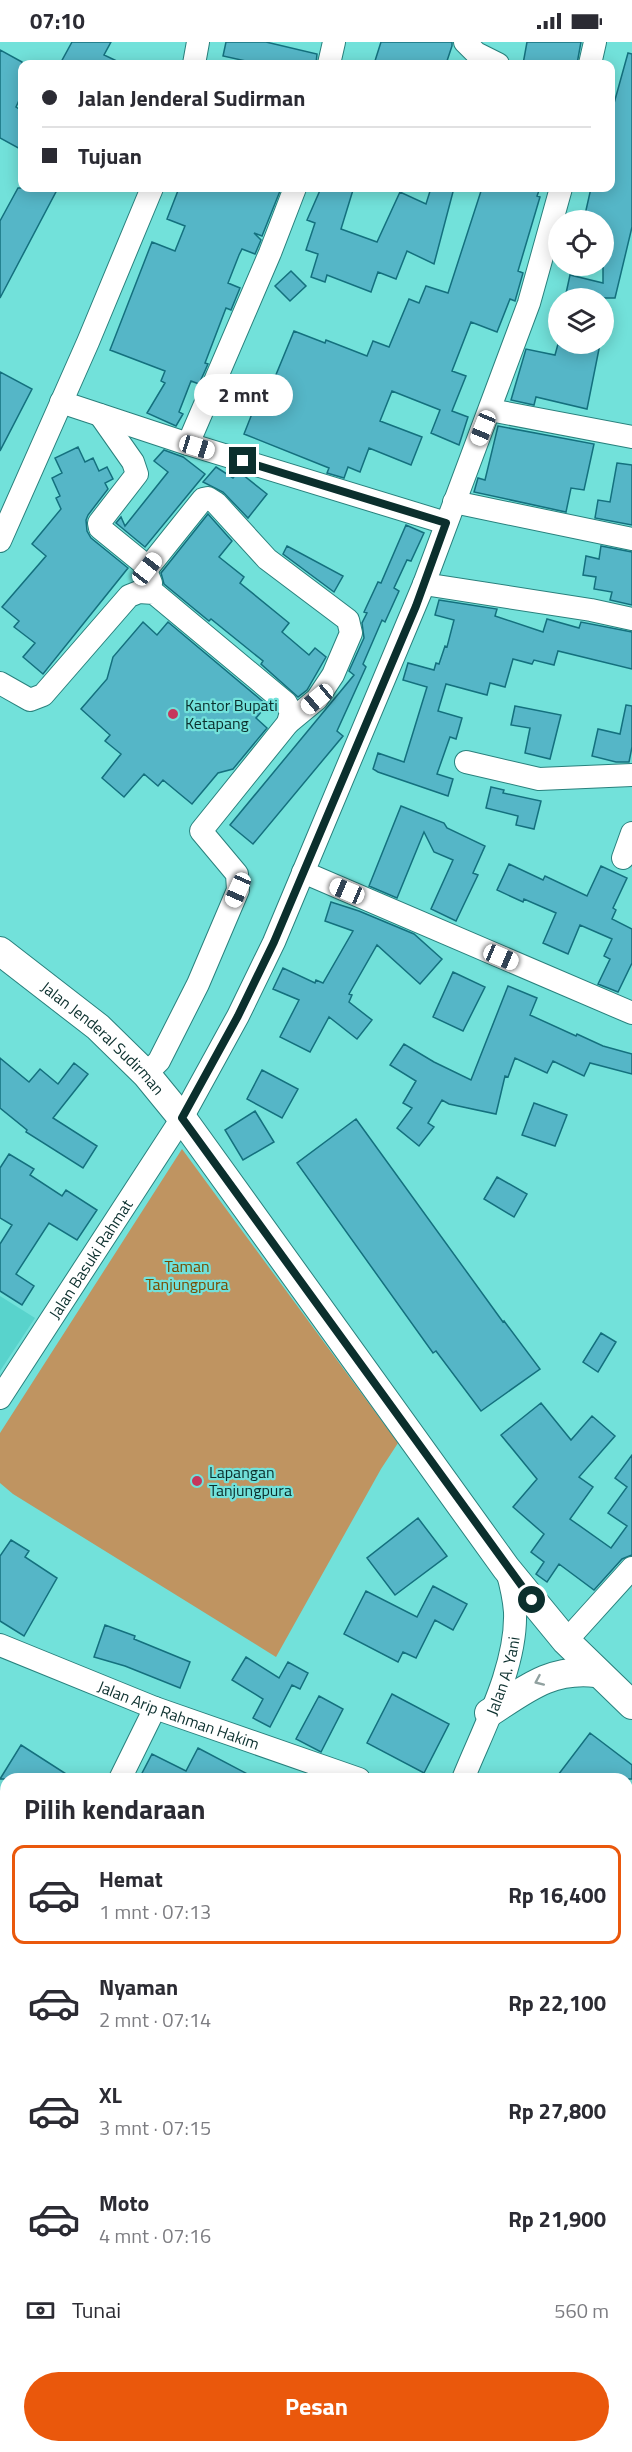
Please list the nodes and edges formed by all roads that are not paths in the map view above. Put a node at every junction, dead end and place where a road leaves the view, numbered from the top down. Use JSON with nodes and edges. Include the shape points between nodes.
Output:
{"nodes":[{"id":1,"x":198,"y":42,"type":"edge"},
{"id":2,"x":334,"y":42,"type":"edge"},
{"id":3,"x":465,"y":42,"type":"edge"},
{"id":4,"x":595,"y":42,"type":"edge"},
{"id":5,"x":195,"y":60,"type":"edge"},
{"id":6,"x":330,"y":60,"type":"edge"},
{"id":7,"x":490,"y":60,"type":"edge"},
{"id":8,"x":591,"y":60,"type":"edge"},
{"id":9,"x":150,"y":192,"type":"edge"},
{"id":10,"x":293,"y":192,"type":"edge"},
{"id":11,"x":560,"y":192,"type":"edge"},
{"id":12,"x":61,"y":402,"type":"junction"},
{"id":13,"x":490,"y":410,"type":"junction"},
{"id":14,"x":100,"y":415,"type":"junction"},
{"id":15,"x":632,"y":437,"type":"edge"},
{"id":16,"x":188,"y":444,"type":"junction"},
{"id":17,"x":454,"y":502,"type":"junction"},
{"id":18,"x":446,"y":523,"type":"junction"},
{"id":19,"x":632,"y":539,"type":"edge"},
{"id":20,"x":0,"y":540,"type":"edge"},
{"id":21,"x":147,"y":569,"type":"junction"},
{"id":22,"x":424,"y":585,"type":"junction"},
{"id":23,"x":154,"y":593,"type":"junction"},
{"id":24,"x":632,"y":619,"type":"edge"},
{"id":25,"x":0,"y":683,"type":"edge"},
{"id":26,"x":288,"y":723,"type":"junction"},
{"id":27,"x":466,"y":762,"type":"dead end"},
{"id":28,"x":632,"y":775,"type":"edge"},
{"id":29,"x":632,"y":833,"type":"edge"},
{"id":30,"x":623,"y":858,"type":"dead end"},
{"id":31,"x":303,"y":872,"type":"junction"},
{"id":32,"x":0,"y":951,"type":"edge"},
{"id":33,"x":632,"y":1013,"type":"edge"},
{"id":34,"x":146,"y":1074,"type":"junction"},
{"id":35,"x":182,"y":1118,"type":"junction"},
{"id":36,"x":0,"y":1398,"type":"edge"},
{"id":37,"x":507,"y":1568,"type":"junction"},
{"id":38,"x":632,"y":1568,"type":"edge"},
{"id":39,"x":566,"y":1641,"type":"junction"},
{"id":40,"x":0,"y":1645,"type":"edge"},
{"id":41,"x":596,"y":1672,"type":"junction"},
{"id":42,"x":632,"y":1705,"type":"edge"},
{"id":43,"x":155,"y":1708,"type":"junction"},
{"id":44,"x":489,"y":1713,"type":"junction"},
{"id":45,"x":123,"y":1773,"type":"edge"},
{"id":46,"x":342,"y":1773,"type":"edge"},
{"id":47,"x":465,"y":1773,"type":"edge"}],
"edges":[{"from":1,"to":5,"type":"street"},
{"from":2,"to":6,"type":"street"},
{"from":3,"to":7,"type":"street"},
{"from":4,"to":8,"type":"street"},
{"from":9,"to":12,"type":"street"},
{"from":10,"to":16,"type":"street"},
{"from":11,"to":13,"type":"street","name":"Jalan Basuki Rahmat","via":[[529,303]]},
{"from":12,"to":14,"type":"street"},
{"from":12,"to":20,"type":"street"},
{"from":13,"to":15,"type":"street"},
{"from":13,"to":17,"type":"street","name":"Jalan Basuki Rahmat"},
{"from":14,"to":16,"type":"street"},
{"from":14,"to":21,"type":"street","via":[[137,474],[99,523],[100,528]]},
{"from":16,"to":18,"type":"street"},
{"from":17,"to":18,"type":"street","name":"Jalan Basuki Rahmat"},
{"from":17,"to":19,"type":"street"},
{"from":18,"to":22,"type":"street","name":"Jalan Basuki Rahmat"},
{"from":21,"to":23,"type":"street"},
{"from":21,"to":26,"type":"street","via":[[203,499],[208,498],[267,559],[348,620],[351,633],[333,675],[317,699]]},
{"from":22,"to":24,"type":"street"},
{"from":22,"to":31,"type":"street","name":"Jalan Basuki Rahmat"},
{"from":23,"to":25,"type":"street","via":[[129,596],[44,695],[30,700]]},
{"from":23,"to":26,"type":"street","via":[[286,703],[291,712]]},
{"from":26,"to":34,"type":"street","via":[[201,831],[237,874],[238,890],[198,984],[159,1062]]},
{"from":27,"to":28,"type":"street","via":[[538,779]]},
{"from":29,"to":30,"type":"street"},
{"from":31,"to":33,"type":"street"},
{"from":31,"to":35,"type":"street","name":"Jalan Basuki Rahmat","via":[[238,1016]]},
{"from":32,"to":34,"type":"main road","name":"Jalan Jenderal Sudirman","via":[[98,1027]]},
{"from":34,"to":35,"type":"main road","name":"Jalan Jenderal Sudirman"},
{"from":35,"to":36,"type":"street","name":"Jalan Basuki Rahmat"},
{"from":35,"to":37,"type":"main road","name":"Jalan Jenderal Sudirman"},
{"from":37,"to":39,"type":"main road","name":"Jalan Jenderal Sudirman"},
{"from":37,"to":44,"type":"street","name":"Jalan A. Yani","via":[[513,1594],[513,1633],[503,1678]]},
{"from":38,"to":39,"type":"street"},
{"from":39,"to":41,"type":"main road","name":"Jalan Jenderal Sudirman"},
{"from":40,"to":43,"type":"street","name":"Jalan Arip Rahman Hakim"},
{"from":41,"to":42,"type":"main road","name":"Jalan Jenderal Sudirman"},
{"from":41,"to":44,"type":"main road","one_way":true,"via":[[555,1675],[522,1690]]},
{"from":43,"to":45,"type":"street"},
{"from":43,"to":46,"type":"street","name":"Jalan Arip Rahman Hakim"},
{"from":44,"to":47,"type":"street","name":"Jalan A. Yani"}]}
